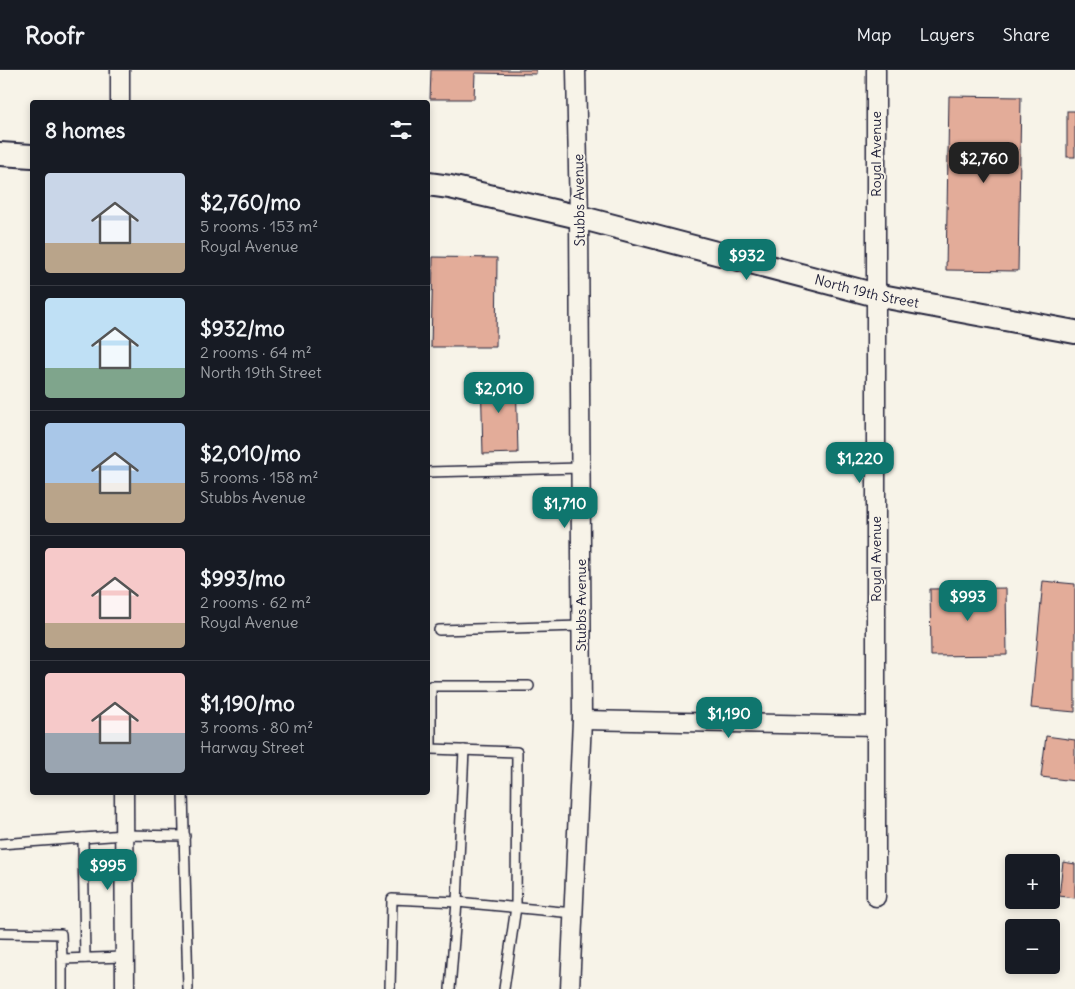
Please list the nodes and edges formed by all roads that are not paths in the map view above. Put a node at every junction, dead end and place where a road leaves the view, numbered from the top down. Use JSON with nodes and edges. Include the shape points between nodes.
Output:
{"nodes":[{"id":1,"x":120,"y":70,"type":"edge"},
{"id":2,"x":576,"y":70,"type":"edge"},
{"id":3,"x":876,"y":70,"type":"edge"},
{"id":4,"x":120,"y":100,"type":"edge"},
{"id":5,"x":0,"y":154,"type":"edge"},
{"id":6,"x":30,"y":156,"type":"edge"},
{"id":7,"x":430,"y":184,"type":"edge"},
{"id":8,"x":580,"y":217,"type":"junction"},
{"id":9,"x":876,"y":295,"type":"junction"},
{"id":10,"x":1075,"y":332,"type":"edge"},
{"id":11,"x":581,"y":468,"type":"junction"},
{"id":12,"x":430,"y":472,"type":"edge"},
{"id":13,"x":581,"y":626,"type":"junction"},
{"id":14,"x":439,"y":630,"type":"dead end"},
{"id":15,"x":529,"y":686,"type":"dead end"},
{"id":16,"x":582,"y":720,"type":"junction"},
{"id":17,"x":876,"y":726,"type":"junction"},
{"id":18,"x":464,"y":750,"type":"junction"},
{"id":19,"x":124,"y":795,"type":"edge"},
{"id":20,"x":183,"y":795,"type":"edge"},
{"id":21,"x":124,"y":835,"type":"junction"},
{"id":22,"x":184,"y":836,"type":"junction"},
{"id":23,"x":83,"y":838,"type":"junction"},
{"id":24,"x":0,"y":844,"type":"edge"},
{"id":25,"x":876,"y":897,"type":"dead end"},
{"id":26,"x":457,"y":902,"type":"junction"},
{"id":27,"x":516,"y":908,"type":"junction"},
{"id":28,"x":574,"y":913,"type":"junction"},
{"id":29,"x":0,"y":933,"type":"edge"},
{"id":30,"x":124,"y":956,"type":"junction"},
{"id":31,"x":85,"y":958,"type":"junction"},
{"id":32,"x":62,"y":959,"type":"junction"},
{"id":33,"x":62,"y":989,"type":"edge"},
{"id":34,"x":124,"y":989,"type":"edge"},
{"id":35,"x":188,"y":989,"type":"edge"},
{"id":36,"x":390,"y":989,"type":"edge"},
{"id":37,"x":450,"y":989,"type":"edge"},
{"id":38,"x":504,"y":989,"type":"edge"},
{"id":39,"x":570,"y":989,"type":"edge"}],
"edges":[{"from":1,"to":4,"type":"street"},
{"from":2,"to":8,"type":"street","name":"Stubbs Avenue"},
{"from":3,"to":9,"type":"street","name":"Royal Avenue"},
{"from":5,"to":6,"type":"street"},
{"from":7,"to":8,"type":"street","name":"North 19th Street"},
{"from":8,"to":9,"type":"street","name":"North 19th Street"},
{"from":8,"to":11,"type":"street","name":"Stubbs Avenue"},
{"from":9,"to":10,"type":"street","name":"North 19th Street"},
{"from":9,"to":17,"type":"street","name":"Royal Avenue"},
{"from":11,"to":12,"type":"lane"},
{"from":11,"to":13,"type":"street","name":"Stubbs Avenue"},
{"from":13,"to":14,"type":"lane"},
{"from":13,"to":16,"type":"street","name":"Stubbs Avenue"},
{"from":15,"to":18,"type":"lane","via":[[431,686],[430,749]]},
{"from":16,"to":17,"type":"street"},
{"from":16,"to":28,"type":"street","name":"Stubbs Avenue"},
{"from":17,"to":25,"type":"street","name":"Royal Avenue"},
{"from":18,"to":26,"type":"lane"},
{"from":18,"to":27,"type":"lane","via":[[517,752]]},
{"from":19,"to":21,"type":"street"},
{"from":20,"to":22,"type":"lane"},
{"from":21,"to":22,"type":"lane"},
{"from":21,"to":23,"type":"lane"},
{"from":21,"to":30,"type":"street"},
{"from":22,"to":35,"type":"lane"},
{"from":23,"to":24,"type":"lane"},
{"from":23,"to":31,"type":"lane"},
{"from":26,"to":27,"type":"lane"},
{"from":26,"to":36,"type":"lane","via":[[392,899]]},
{"from":26,"to":37,"type":"lane"},
{"from":27,"to":28,"type":"lane"},
{"from":27,"to":38,"type":"lane"},
{"from":28,"to":39,"type":"street","name":"Stubbs Avenue"},
{"from":29,"to":32,"type":"lane","via":[[61,934]]},
{"from":30,"to":31,"type":"lane"},
{"from":30,"to":34,"type":"street"},
{"from":31,"to":32,"type":"lane"},
{"from":32,"to":33,"type":"lane"}]}
